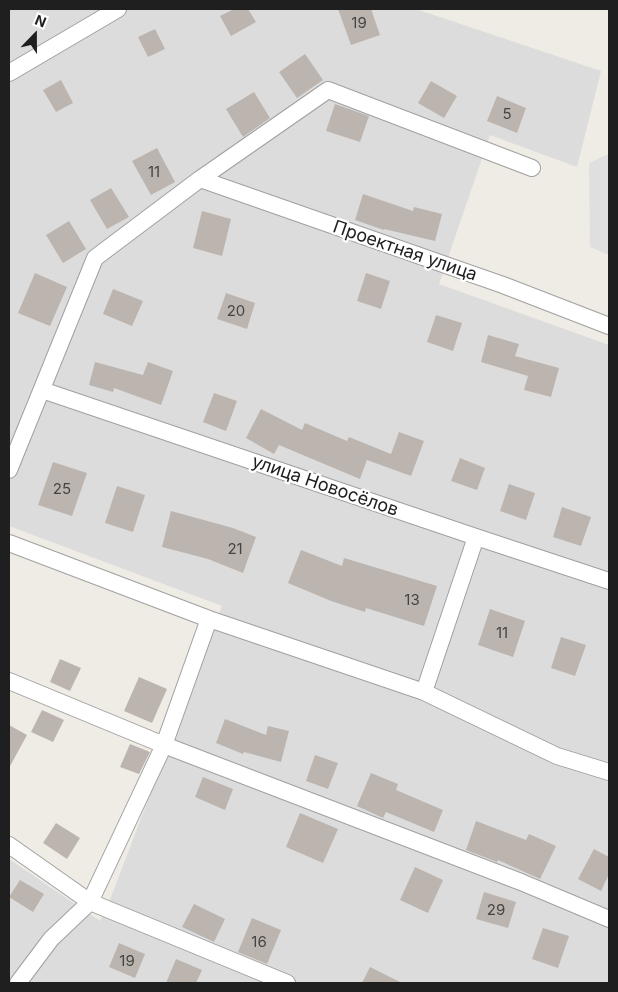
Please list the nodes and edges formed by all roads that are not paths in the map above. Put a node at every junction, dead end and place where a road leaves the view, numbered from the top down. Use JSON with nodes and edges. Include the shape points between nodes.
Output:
{"nodes":[{"id":1,"x":118,"y":9,"type":"edge"},
{"id":2,"x":9,"y":73,"type":"edge"},
{"id":3,"x":532,"y":168,"type":"dead end"},
{"id":4,"x":200,"y":179,"type":"junction"},
{"id":5,"x":609,"y":326,"type":"edge"},
{"id":6,"x":42,"y":390,"type":"junction"},
{"id":7,"x":9,"y":470,"type":"edge"},
{"id":8,"x":476,"y":537,"type":"junction"},
{"id":9,"x":9,"y":543,"type":"edge"},
{"id":10,"x":609,"y":581,"type":"edge"},
{"id":11,"x":209,"y":619,"type":"junction"},
{"id":12,"x":9,"y":681,"type":"edge"},
{"id":13,"x":424,"y":692,"type":"junction"},
{"id":14,"x":164,"y":745,"type":"junction"},
{"id":15,"x":609,"y":772,"type":"edge"},
{"id":16,"x":9,"y":845,"type":"edge"},
{"id":17,"x":90,"y":902,"type":"junction"},
{"id":18,"x":609,"y":920,"type":"edge"},
{"id":19,"x":18,"y":983,"type":"edge"},
{"id":20,"x":287,"y":983,"type":"edge"}],
"edges":[{"from":1,"to":2,"type":"street"},
{"from":3,"to":4,"type":"street","via":[[328,90]]},
{"from":4,"to":5,"type":"street","name":"Проектная улица","via":[[503,285]]},
{"from":4,"to":6,"type":"street","via":[[95,258]]},
{"from":6,"to":7,"type":"street"},
{"from":6,"to":8,"type":"street","name":"улица Новосёлов"},
{"from":8,"to":10,"type":"street","name":"улица Новосёлов"},
{"from":8,"to":13,"type":"street"},
{"from":9,"to":11,"type":"street"},
{"from":11,"to":13,"type":"street"},
{"from":11,"to":14,"type":"street"},
{"from":12,"to":14,"type":"street"},
{"from":13,"to":15,"type":"street","via":[[556,756]]},
{"from":14,"to":17,"type":"street"},
{"from":14,"to":18,"type":"street","via":[[521,882]]},
{"from":16,"to":17,"type":"street"},
{"from":17,"to":19,"type":"street","via":[[51,939]]},
{"from":17,"to":20,"type":"street"}]}
